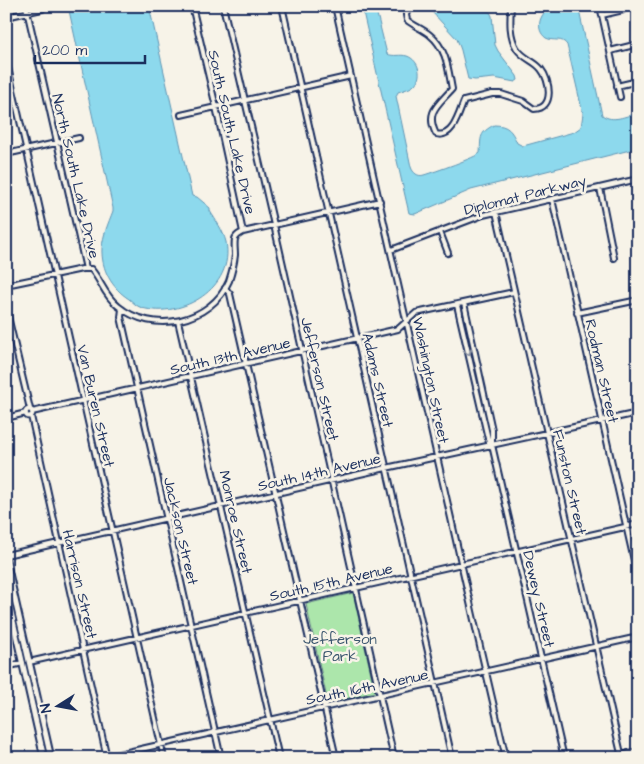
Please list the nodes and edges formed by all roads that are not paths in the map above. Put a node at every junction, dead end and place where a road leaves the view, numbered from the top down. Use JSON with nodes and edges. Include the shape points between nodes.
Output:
{"nodes":[{"id":1,"x":26,"y":6,"type":"edge"},
{"id":2,"x":192,"y":6,"type":"edge"},
{"id":3,"x":223,"y":6,"type":"edge"},
{"id":4,"x":282,"y":6,"type":"edge"},
{"id":5,"x":335,"y":6,"type":"edge"},
{"id":6,"x":409,"y":6,"type":"edge"},
{"id":7,"x":512,"y":6,"type":"edge"},
{"id":8,"x":600,"y":6,"type":"edge"},
{"id":9,"x":630,"y":6,"type":"edge"},
{"id":10,"x":42,"y":9,"type":"dead end"},
{"id":11,"x":27,"y":12,"type":"junction"},
{"id":12,"x":602,"y":15,"type":"junction"},
{"id":13,"x":6,"y":17,"type":"edge"},
{"id":14,"x":638,"y":44,"type":"edge"},
{"id":15,"x":610,"y":51,"type":"junction"},
{"id":16,"x":6,"y":59,"type":"edge"},
{"id":17,"x":351,"y":76,"type":"junction"},
{"id":18,"x":638,"y":81,"type":"edge"},
{"id":19,"x":617,"y":86,"type":"junction"},
{"id":20,"x":301,"y":88,"type":"junction"},
{"id":21,"x":620,"y":97,"type":"dead end"},
{"id":22,"x":244,"y":100,"type":"junction"},
{"id":23,"x":216,"y":107,"type":"junction"},
{"id":24,"x":181,"y":115,"type":"dead end"},
{"id":25,"x":79,"y":138,"type":"dead end"},
{"id":26,"x":57,"y":143,"type":"junction"},
{"id":27,"x":27,"y":150,"type":"junction"},
{"id":28,"x":6,"y":154,"type":"edge"},
{"id":29,"x":638,"y":179,"type":"edge"},
{"id":30,"x":600,"y":188,"type":"junction"},
{"id":31,"x":552,"y":199,"type":"junction"},
{"id":32,"x":380,"y":201,"type":"junction"},
{"id":33,"x":496,"y":212,"type":"junction"},
{"id":34,"x":329,"y":213,"type":"junction"},
{"id":35,"x":274,"y":225,"type":"junction"},
{"id":36,"x":243,"y":232,"type":"junction"},
{"id":37,"x":440,"y":232,"type":"junction"},
{"id":38,"x":391,"y":250,"type":"junction"},
{"id":39,"x":448,"y":253,"type":"dead end"},
{"id":40,"x":614,"y":258,"type":"dead end"},
{"id":41,"x":86,"y":269,"type":"junction"},
{"id":42,"x":55,"y":275,"type":"junction"},
{"id":43,"x":6,"y":286,"type":"edge"},
{"id":44,"x":226,"y":288,"type":"junction"},
{"id":45,"x":514,"y":292,"type":"junction"},
{"id":46,"x":638,"y":300,"type":"edge"},
{"id":47,"x":464,"y":303,"type":"junction"},
{"id":48,"x":457,"y":305,"type":"junction"},
{"id":49,"x":6,"y":308,"type":"edge"},
{"id":50,"x":122,"y":309,"type":"junction"},
{"id":51,"x":576,"y":313,"type":"junction"},
{"id":52,"x":178,"y":321,"type":"junction"},
{"id":53,"x":407,"y":321,"type":"junction"},
{"id":54,"x":357,"y":338,"type":"junction"},
{"id":55,"x":302,"y":351,"type":"junction"},
{"id":56,"x":246,"y":364,"type":"junction"},
{"id":57,"x":191,"y":376,"type":"junction"},
{"id":58,"x":137,"y":388,"type":"junction"},
{"id":59,"x":84,"y":400,"type":"junction"},
{"id":60,"x":30,"y":412,"type":"junction"},
{"id":61,"x":638,"y":413,"type":"edge"},
{"id":62,"x":6,"y":418,"type":"edge"},
{"id":63,"x":602,"y":421,"type":"junction"},
{"id":64,"x":547,"y":433,"type":"junction"},
{"id":65,"x":492,"y":445,"type":"junction"},
{"id":66,"x":436,"y":458,"type":"junction"},
{"id":67,"x":386,"y":468,"type":"junction"},
{"id":68,"x":332,"y":481,"type":"junction"},
{"id":69,"x":277,"y":494,"type":"junction"},
{"id":70,"x":221,"y":505,"type":"junction"},
{"id":71,"x":167,"y":518,"type":"junction"},
{"id":72,"x":638,"y":524,"type":"edge"},
{"id":73,"x":626,"y":527,"type":"junction"},
{"id":74,"x":113,"y":531,"type":"junction"},
{"id":75,"x":571,"y":539,"type":"junction"},
{"id":76,"x":59,"y":543,"type":"junction"},
{"id":77,"x":517,"y":552,"type":"junction"},
{"id":78,"x":6,"y":555,"type":"edge"},
{"id":79,"x":6,"y":560,"type":"edge"},
{"id":80,"x":461,"y":564,"type":"junction"},
{"id":81,"x":411,"y":575,"type":"junction"},
{"id":82,"x":638,"y":578,"type":"edge"},
{"id":83,"x":356,"y":588,"type":"junction"},
{"id":84,"x":6,"y":590,"type":"edge"},
{"id":85,"x":301,"y":600,"type":"junction"},
{"id":86,"x":246,"y":613,"type":"junction"},
{"id":87,"x":191,"y":625,"type":"junction"},
{"id":88,"x":638,"y":637,"type":"edge"},
{"id":89,"x":137,"y":638,"type":"junction"},
{"id":90,"x":19,"y":644,"type":"junction"},
{"id":91,"x":596,"y":646,"type":"junction"},
{"id":92,"x":83,"y":649,"type":"junction"},
{"id":93,"x":542,"y":659,"type":"junction"},
{"id":94,"x":29,"y":662,"type":"junction"},
{"id":95,"x":23,"y":663,"type":"junction"},
{"id":96,"x":6,"y":667,"type":"edge"},
{"id":97,"x":486,"y":672,"type":"junction"},
{"id":98,"x":34,"y":682,"type":"junction"},
{"id":99,"x":435,"y":683,"type":"junction"},
{"id":100,"x":380,"y":696,"type":"junction"},
{"id":101,"x":325,"y":707,"type":"junction"},
{"id":102,"x":270,"y":720,"type":"junction"},
{"id":103,"x":215,"y":733,"type":"junction"},
{"id":104,"x":161,"y":744,"type":"junction"},
{"id":105,"x":638,"y":751,"type":"edge"},
{"id":106,"x":622,"y":756,"type":"edge"},
{"id":107,"x":107,"y":757,"type":"edge"},
{"id":108,"x":44,"y":758,"type":"edge"},
{"id":109,"x":51,"y":758,"type":"edge"},
{"id":110,"x":101,"y":758,"type":"edge"},
{"id":111,"x":164,"y":758,"type":"edge"},
{"id":112,"x":220,"y":758,"type":"edge"},
{"id":113,"x":279,"y":758,"type":"edge"},
{"id":114,"x":336,"y":758,"type":"edge"},
{"id":115,"x":394,"y":758,"type":"edge"},
{"id":116,"x":452,"y":758,"type":"edge"},
{"id":117,"x":506,"y":758,"type":"edge"},
{"id":118,"x":564,"y":758,"type":"edge"},
{"id":119,"x":606,"y":758,"type":"edge"}],
"edges":[{"from":1,"to":11,"type":"street","name":"North South Lake Drive"},
{"from":2,"to":23,"type":"street","name":"South South Lake Drive"},
{"from":3,"to":22,"type":"street","name":"Jefferson Street"},
{"from":4,"to":20,"type":"street","name":"Adams Street"},
{"from":5,"to":17,"type":"street","name":"Washington Street"},
{"from":6,"to":7,"type":"street","via":[[407,20],[430,34],[446,59],[452,89],[431,115],[436,134],[442,136],[450,130],[464,101],[492,94],[514,98],[534,109],[545,107],[548,102],[544,74],[517,49],[511,35]]},
{"from":8,"to":12,"type":"street"},
{"from":9,"to":12,"type":"street"},
{"from":10,"to":11,"type":"street"},
{"from":11,"to":13,"type":"street"},
{"from":11,"to":26,"type":"street","name":"North South Lake Drive"},
{"from":12,"to":15,"type":"street"},
{"from":14,"to":15,"type":"street"},
{"from":15,"to":19,"type":"street"},
{"from":16,"to":27,"type":"street","name":"Van Buren Street"},
{"from":17,"to":20,"type":"street"},
{"from":17,"to":32,"type":"street","name":"Washington Street"},
{"from":18,"to":19,"type":"street"},
{"from":19,"to":21,"type":"street"},
{"from":20,"to":22,"type":"street"},
{"from":20,"to":34,"type":"street","name":"Adams Street"},
{"from":22,"to":23,"type":"street"},
{"from":22,"to":35,"type":"street","name":"Jefferson Street"},
{"from":23,"to":24,"type":"street"},
{"from":23,"to":36,"type":"street","name":"South South Lake Drive"},
{"from":25,"to":26,"type":"street"},
{"from":26,"to":27,"type":"street"},
{"from":26,"to":41,"type":"street","name":"North South Lake Drive"},
{"from":27,"to":28,"type":"street"},
{"from":27,"to":42,"type":"street","name":"Van Buren Street"},
{"from":29,"to":30,"type":"street","name":"Diplomat Parkway"},
{"from":30,"to":31,"type":"street","name":"Diplomat Parkway"},
{"from":30,"to":40,"type":"street"},
{"from":31,"to":33,"type":"street","name":"Diplomat Parkway"},
{"from":31,"to":51,"type":"street","name":"Rodman Street"},
{"from":32,"to":34,"type":"street"},
{"from":32,"to":38,"type":"street","name":"Washington Street"},
{"from":33,"to":37,"type":"street","name":"Diplomat Parkway"},
{"from":33,"to":45,"type":"street","name":"Funston Street"},
{"from":34,"to":35,"type":"street"},
{"from":34,"to":54,"type":"street","name":"Adams Street"},
{"from":35,"to":36,"type":"street"},
{"from":35,"to":55,"type":"street","name":"Jefferson Street"},
{"from":36,"to":44,"type":"street","name":"South South Lake Drive","via":[[235,240],[233,268]]},
{"from":37,"to":38,"type":"street","name":"Diplomat Parkway"},
{"from":37,"to":39,"type":"street"},
{"from":38,"to":53,"type":"street","name":"Washington Street"},
{"from":41,"to":42,"type":"street"},
{"from":41,"to":50,"type":"street","name":"North South Lake Drive","via":[[91,269],[103,290]]},
{"from":42,"to":43,"type":"street"},
{"from":42,"to":59,"type":"street","name":"Van Buren Street"},
{"from":44,"to":52,"type":"street","name":"South South Lake Drive","via":[[203,311]]},
{"from":44,"to":56,"type":"street"},
{"from":45,"to":47,"type":"street","name":"South 13th Avenue"},
{"from":45,"to":64,"type":"street","name":"Funston Street"},
{"from":46,"to":51,"type":"street"},
{"from":47,"to":48,"type":"street","name":"South 13th Avenue"},
{"from":47,"to":65,"type":"street","name":"Dewey Street","via":[[492,430]]},
{"from":48,"to":53,"type":"street","name":"South 13th Avenue","via":[[416,313]]},
{"from":48,"to":65,"type":"street","name":"Dewey Street","one_way":true,"via":[[489,444]]},
{"from":49,"to":60,"type":"street","name":"Harrison Street"},
{"from":50,"to":52,"type":"street","name":"North South Lake Drive","via":[[143,319]]},
{"from":50,"to":58,"type":"street","name":"Jackson Street"},
{"from":51,"to":63,"type":"street","name":"Rodman Street"},
{"from":52,"to":57,"type":"street","name":"Monroe Street"},
{"from":53,"to":54,"type":"street","name":"South 13th Avenue","via":[[398,329]]},
{"from":53,"to":66,"type":"street","name":"Washington Street"},
{"from":54,"to":55,"type":"street","name":"South 13th Avenue"},
{"from":54,"to":67,"type":"street","name":"Adams Street"},
{"from":55,"to":56,"type":"street","name":"South 13th Avenue"},
{"from":55,"to":68,"type":"street","name":"Jefferson Street"},
{"from":56,"to":57,"type":"street","name":"South 13th Avenue"},
{"from":56,"to":69,"type":"street"},
{"from":57,"to":58,"type":"street","name":"South 13th Avenue"},
{"from":57,"to":70,"type":"street","name":"Monroe Street"},
{"from":58,"to":59,"type":"street","name":"South 13th Avenue"},
{"from":58,"to":71,"type":"street","name":"Jackson Street"},
{"from":59,"to":60,"type":"street","name":"South 13th Avenue"},
{"from":59,"to":74,"type":"street","name":"Van Buren Street"},
{"from":60,"to":62,"type":"street","name":"South 13th Avenue"},
{"from":60,"to":76,"type":"street","name":"Harrison Street"},
{"from":61,"to":63,"type":"street","name":"South 14th Avenue"},
{"from":63,"to":64,"type":"street","name":"South 14th Avenue"},
{"from":63,"to":73,"type":"street","name":"Rodman Street"},
{"from":64,"to":65,"type":"street","name":"South 14th Avenue"},
{"from":64,"to":75,"type":"street","name":"Funston Street"},
{"from":65,"to":66,"type":"street","name":"South 14th Avenue"},
{"from":65,"to":77,"type":"street","name":"Dewey Street"},
{"from":66,"to":67,"type":"street","name":"South 14th Avenue"},
{"from":66,"to":80,"type":"street","name":"Washington Street"},
{"from":67,"to":68,"type":"street","name":"South 14th Avenue"},
{"from":67,"to":81,"type":"street","name":"Adams Street"},
{"from":68,"to":69,"type":"street","name":"South 14th Avenue"},
{"from":68,"to":83,"type":"street","name":"Jefferson Street"},
{"from":69,"to":70,"type":"street","name":"South 14th Avenue"},
{"from":69,"to":85,"type":"street"},
{"from":70,"to":71,"type":"street","name":"South 14th Avenue"},
{"from":70,"to":86,"type":"street","name":"Monroe Street"},
{"from":71,"to":74,"type":"street","name":"South 14th Avenue"},
{"from":71,"to":87,"type":"street","name":"Jackson Street"},
{"from":72,"to":73,"type":"street","name":"South 15th Avenue"},
{"from":73,"to":75,"type":"street","name":"South 15th Avenue"},
{"from":73,"to":82,"type":"street","name":"Rodman Street"},
{"from":74,"to":76,"type":"street","name":"South 14th Avenue"},
{"from":74,"to":89,"type":"street","name":"Van Buren Street"},
{"from":75,"to":77,"type":"street","name":"South 15th Avenue"},
{"from":75,"to":91,"type":"street","name":"Funston Street"},
{"from":76,"to":78,"type":"street","name":"South 14th Avenue"},
{"from":76,"to":92,"type":"street","name":"Harrison Street"},
{"from":77,"to":80,"type":"street","name":"South 15th Avenue"},
{"from":77,"to":93,"type":"street","name":"Dewey Street"},
{"from":79,"to":94,"type":"main road"},
{"from":80,"to":81,"type":"street","name":"South 15th Avenue"},
{"from":80,"to":97,"type":"street","name":"Washington Street"},
{"from":81,"to":83,"type":"street","name":"South 15th Avenue"},
{"from":81,"to":99,"type":"street","name":"Adams Street"},
{"from":83,"to":85,"type":"street","name":"South 15th Avenue"},
{"from":83,"to":100,"type":"street","name":"Jefferson Street"},
{"from":84,"to":90,"type":"main road"},
{"from":85,"to":86,"type":"street","name":"South 15th Avenue"},
{"from":85,"to":101,"type":"street"},
{"from":86,"to":87,"type":"street","name":"South 15th Avenue"},
{"from":86,"to":102,"type":"street","name":"Monroe Street"},
{"from":87,"to":89,"type":"street","name":"South 15th Avenue"},
{"from":87,"to":103,"type":"street","name":"Jackson Street"},
{"from":88,"to":91,"type":"street","name":"South 16th Avenue"},
{"from":89,"to":92,"type":"street","name":"South 15th Avenue"},
{"from":89,"to":104,"type":"street","name":"Van Buren Street"},
{"from":90,"to":94,"type":"main road"},
{"from":90,"to":95,"type":"main road"},
{"from":91,"to":93,"type":"street","name":"South 16th Avenue"},
{"from":91,"to":106,"type":"street","name":"Funston Street"},
{"from":92,"to":94,"type":"street","name":"South 15th Avenue"},
{"from":92,"to":107,"type":"street","name":"Harrison Street"},
{"from":93,"to":97,"type":"street","name":"South 16th Avenue"},
{"from":93,"to":118,"type":"street","name":"Dewey Street"},
{"from":94,"to":98,"type":"main road"},
{"from":95,"to":96,"type":"street"},
{"from":95,"to":98,"type":"main road"},
{"from":95,"to":108,"type":"main road"},
{"from":97,"to":99,"type":"street","name":"South 16th Avenue"},
{"from":97,"to":117,"type":"street","name":"Washington Street"},
{"from":98,"to":109,"type":"main road"},
{"from":99,"to":100,"type":"street","name":"South 16th Avenue"},
{"from":99,"to":116,"type":"street","name":"Adams Street"},
{"from":100,"to":101,"type":"street","name":"South 16th Avenue"},
{"from":100,"to":115,"type":"street","name":"Jefferson Street"},
{"from":101,"to":102,"type":"street","name":"South 16th Avenue"},
{"from":101,"to":114,"type":"street"},
{"from":102,"to":103,"type":"street","name":"South 16th Avenue"},
{"from":102,"to":113,"type":"street","name":"Monroe Street"},
{"from":103,"to":104,"type":"street","name":"South 16th Avenue"},
{"from":103,"to":112,"type":"street","name":"Jackson Street"},
{"from":104,"to":107,"type":"street","name":"South 16th Avenue"},
{"from":104,"to":111,"type":"street","name":"Van Buren Street"},
{"from":105,"to":106,"type":"street"},
{"from":106,"to":119,"type":"street"},
{"from":107,"to":110,"type":"street","name":"South 16th Avenue"}]}
